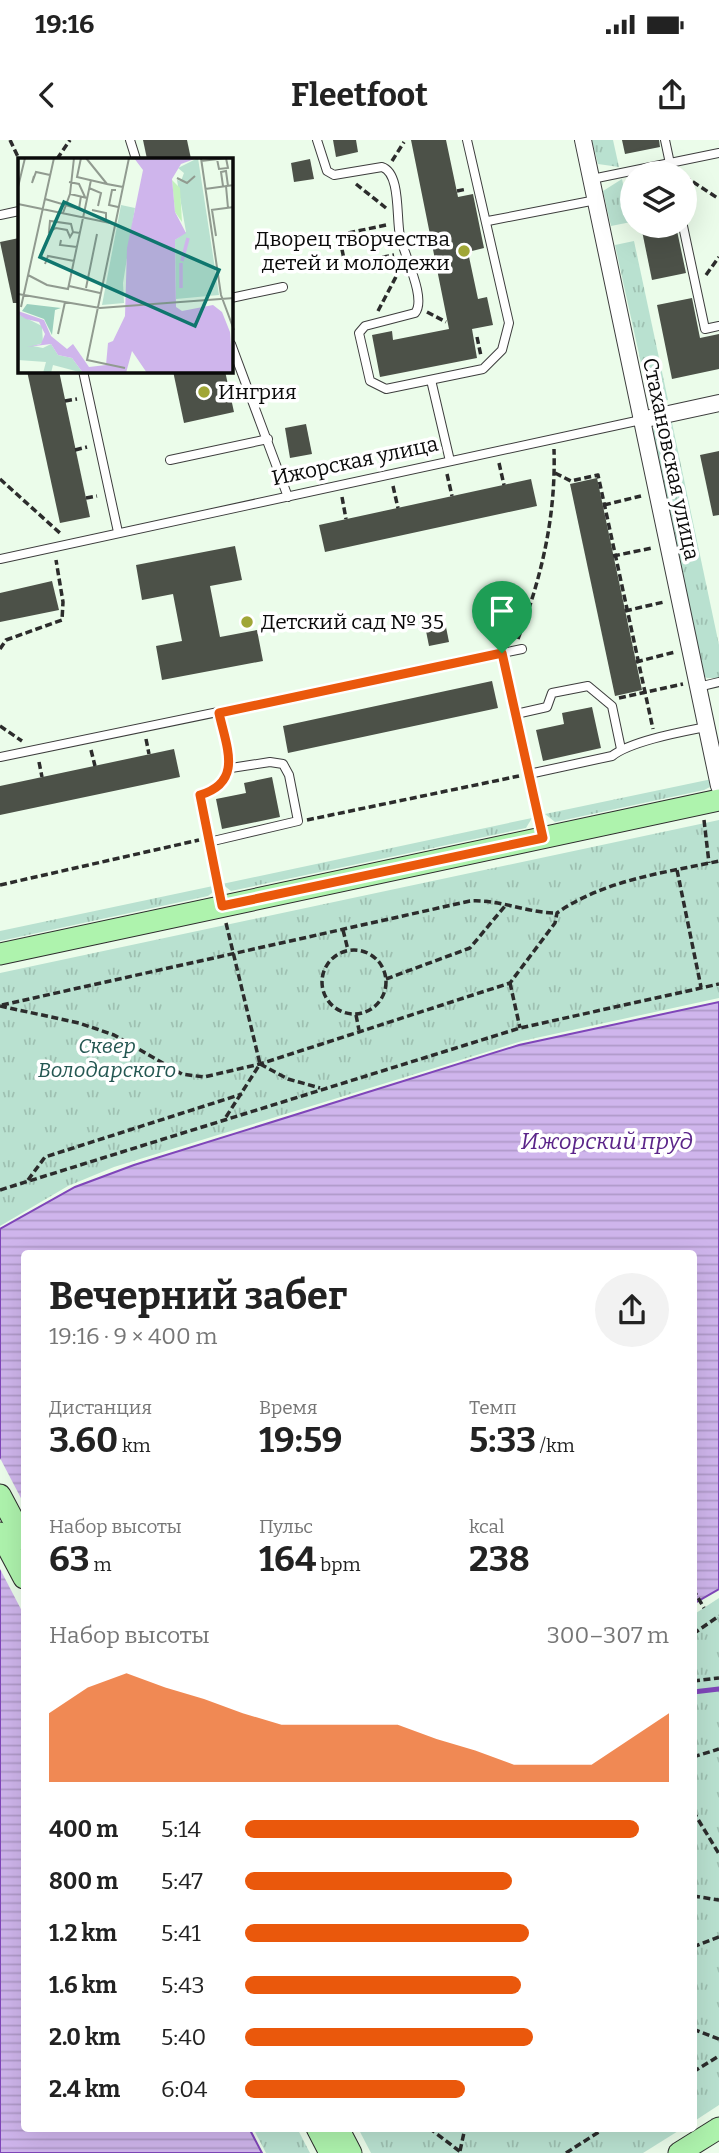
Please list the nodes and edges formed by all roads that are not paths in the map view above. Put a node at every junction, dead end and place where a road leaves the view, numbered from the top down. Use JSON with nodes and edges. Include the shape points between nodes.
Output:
{"nodes":[{"id":1,"x":130,"y":140,"type":"edge"},
{"id":2,"x":317,"y":140,"type":"edge"},
{"id":3,"x":467,"y":140,"type":"edge"},
{"id":4,"x":583,"y":140,"type":"edge"},
{"id":5,"x":665,"y":140,"type":"edge"},
{"id":6,"x":719,"y":153,"type":"edge"},
{"id":7,"x":136,"y":158,"type":"edge"},
{"id":8,"x":670,"y":161,"type":"edge"},
{"id":9,"x":680,"y":161,"type":"edge"},
{"id":10,"x":620,"y":173,"type":"edge"},
{"id":11,"x":592,"y":179,"type":"junction"},
{"id":12,"x":596,"y":200,"type":"junction"},
{"id":13,"x":18,"y":211,"type":"edge"},
{"id":14,"x":0,"y":215,"type":"edge"},
{"id":15,"x":488,"y":221,"type":"junction"},
{"id":16,"x":685,"y":238,"type":"edge"},
{"id":17,"x":282,"y":287,"type":"dead end"},
{"id":18,"x":233,"y":298,"type":"edge"},
{"id":19,"x":719,"y":326,"type":"edge"},
{"id":20,"x":233,"y":349,"type":"edge"},
{"id":21,"x":83,"y":373,"type":"edge"},
{"id":22,"x":431,"y":380,"type":"junction"},
{"id":23,"x":719,"y":403,"type":"edge"},
{"id":24,"x":641,"y":420,"type":"junction"},
{"id":25,"x":268,"y":439,"type":"junction"},
{"id":26,"x":170,"y":460,"type":"dead end"},
{"id":27,"x":450,"y":461,"type":"junction"},
{"id":28,"x":288,"y":497,"type":"junction"},
{"id":29,"x":118,"y":533,"type":"junction"},
{"id":30,"x":0,"y":559,"type":"edge"},
{"id":31,"x":517,"y":650,"type":"road end"},
{"id":32,"x":502,"y":653,"type":"junction"},
{"id":33,"x":719,"y":682,"type":"edge"},
{"id":34,"x":696,"y":685,"type":"junction"},
{"id":35,"x":219,"y":713,"type":"junction"},
{"id":36,"x":516,"y":714,"type":"junction"},
{"id":37,"x":706,"y":727,"type":"junction"},
{"id":38,"x":621,"y":749,"type":"junction"},
{"id":39,"x":0,"y":757,"type":"edge"},
{"id":40,"x":231,"y":768,"type":"junction"},
{"id":41,"x":529,"y":774,"type":"junction"},
{"id":42,"x":719,"y":786,"type":"edge"},
{"id":43,"x":719,"y":800,"type":"edge"},
{"id":44,"x":543,"y":838,"type":"junction"},
{"id":45,"x":209,"y":842,"type":"junction"},
{"id":46,"x":224,"y":913,"type":"junction"},
{"id":47,"x":0,"y":954,"type":"edge"},
{"id":48,"x":0,"y":1495,"type":"edge"},
{"id":49,"x":0,"y":1533,"type":"edge"},
{"id":50,"x":21,"y":1534,"type":"edge"},
{"id":51,"x":21,"y":1572,"type":"edge"},
{"id":52,"x":719,"y":2128,"type":"edge"},
{"id":53,"x":319,"y":2132,"type":"edge"},
{"id":54,"x":340,"y":2132,"type":"edge"},
{"id":55,"x":330,"y":2153,"type":"edge"},
{"id":56,"x":351,"y":2153,"type":"edge"},
{"id":57,"x":679,"y":2153,"type":"edge"}],
"edges":[{"from":1,"to":7,"type":"lane"},
{"from":2,"to":22,"type":"lane","via":[[327,172],[342,174],[376,167],[388,169],[394,179],[396,219],[419,308],[408,316],[371,324],[359,333],[370,381],[386,389]]},
{"from":3,"to":15,"type":"lane"},
{"from":4,"to":11,"type":"street","name":"Стахановская улица"},
{"from":5,"to":8,"type":"lane"},
{"from":6,"to":9,"type":"lane"},
{"from":10,"to":11,"type":"lane"},
{"from":11,"to":12,"type":"street","name":"Стахановская улица"},
{"from":12,"to":15,"type":"lane"},
{"from":12,"to":24,"type":"street","name":"Стахановская улица"},
{"from":13,"to":14,"type":"lane"},
{"from":15,"to":22,"type":"lane","via":[[509,323],[507,337],[483,369]]},
{"from":16,"to":19,"type":"lane","via":[[705,329]]},
{"from":17,"to":18,"type":"lane"},
{"from":20,"to":25,"type":"lane"},
{"from":21,"to":29,"type":"lane"},
{"from":22,"to":27,"type":"lane"},
{"from":23,"to":24,"type":"street","name":"Ижорская улица"},
{"from":24,"to":27,"type":"lane","name":"Ижорская улица"},
{"from":24,"to":34,"type":"street","name":"Стахановская улица"},
{"from":25,"to":26,"type":"lane"},
{"from":25,"to":28,"type":"lane"},
{"from":27,"to":28,"type":"lane","name":"Ижорская улица"},
{"from":28,"to":29,"type":"lane","name":"Ижорская улица"},
{"from":29,"to":30,"type":"lane","name":"Ижорская улица"},
{"from":31,"to":32,"type":"lane"},
{"from":32,"to":35,"type":"lane"},
{"from":32,"to":36,"type":"lane"},
{"from":33,"to":34,"type":"lane"},
{"from":34,"to":37,"type":"street","name":"Стахановская улица"},
{"from":35,"to":39,"type":"lane"},
{"from":35,"to":40,"type":"lane"},
{"from":36,"to":38,"type":"lane","via":[[547,707],[552,693],[588,686],[612,706]]},
{"from":36,"to":41,"type":"lane"},
{"from":37,"to":38,"type":"lane"},
{"from":37,"to":42,"type":"street","name":"Стахановская улица"},
{"from":38,"to":41,"type":"lane","via":[[612,756]]},
{"from":40,"to":45,"type":"lane","via":[[209,792],[200,795]]},
{"from":40,"to":45,"type":"lane","via":[[284,764],[298,821]]},
{"from":41,"to":44,"type":"lane"},
{"from":43,"to":44,"type":"street"},
{"from":44,"to":46,"type":"street"},
{"from":45,"to":46,"type":"lane"},
{"from":46,"to":47,"type":"street"},
{"from":48,"to":50,"type":"street"},
{"from":49,"to":51,"type":"street"},
{"from":52,"to":57,"type":"street"},
{"from":53,"to":55,"type":"street"},
{"from":54,"to":56,"type":"street"}]}
